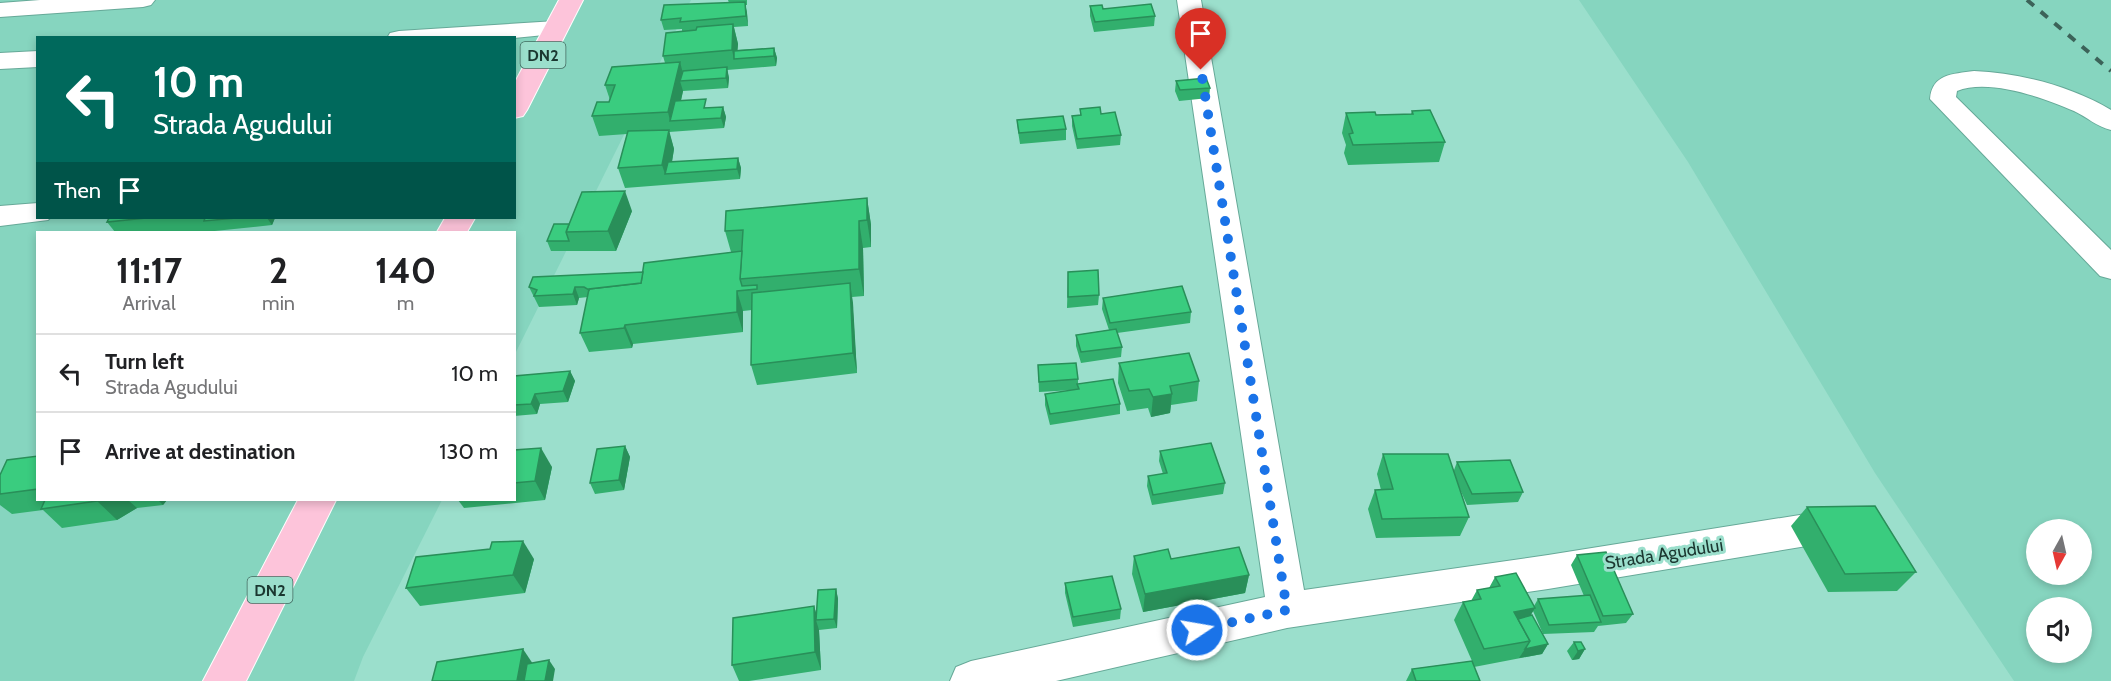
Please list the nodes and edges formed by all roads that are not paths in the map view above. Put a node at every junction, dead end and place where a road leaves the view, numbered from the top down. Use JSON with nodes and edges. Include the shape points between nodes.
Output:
{"nodes":[{"id":1,"x":143,"y":0,"type":"edge"},
{"id":2,"x":571,"y":0,"type":"edge"},
{"id":3,"x":1189,"y":0,"type":"edge"},
{"id":4,"x":0,"y":9,"type":"edge"},
{"id":5,"x":556,"y":28,"type":"junction"},
{"id":6,"x":430,"y":36,"type":"edge"},
{"id":7,"x":36,"y":59,"type":"edge"},
{"id":8,"x":0,"y":61,"type":"edge"},
{"id":9,"x":516,"y":106,"type":"edge"},
{"id":10,"x":2111,"y":123,"type":"edge"},
{"id":11,"x":36,"y":213,"type":"edge"},
{"id":12,"x":0,"y":216,"type":"edge"},
{"id":13,"x":2111,"y":268,"type":"edge"},
{"id":14,"x":315,"y":501,"type":"edge"},
{"id":15,"x":1863,"y":521,"type":"edge"},
{"id":16,"x":1287,"y":610,"type":"junction"},
{"id":17,"x":224,"y":681,"type":"edge"},
{"id":18,"x":972,"y":681,"type":"edge"}],
"edges":[{"from":1,"to":4,"type":"street"},
{"from":2,"to":5,"type":"main road","number":"DN2"},
{"from":3,"to":16,"type":"street"},
{"from":5,"to":6,"type":"street"},
{"from":5,"to":9,"type":"main road","number":"DN2"},
{"from":7,"to":8,"type":"street"},
{"from":10,"to":13,"type":"street","via":[[2081,104],[2028,87],[1972,80],[1953,81],[1944,87],[1943,99]]},
{"from":11,"to":12,"type":"street"},
{"from":14,"to":17,"type":"main road","number":"DN2"},
{"from":15,"to":16,"type":"street","name":"Strada Agudului","via":[[1560,571]]},
{"from":16,"to":18,"type":"street","name":"Strada Agudului"}]}
